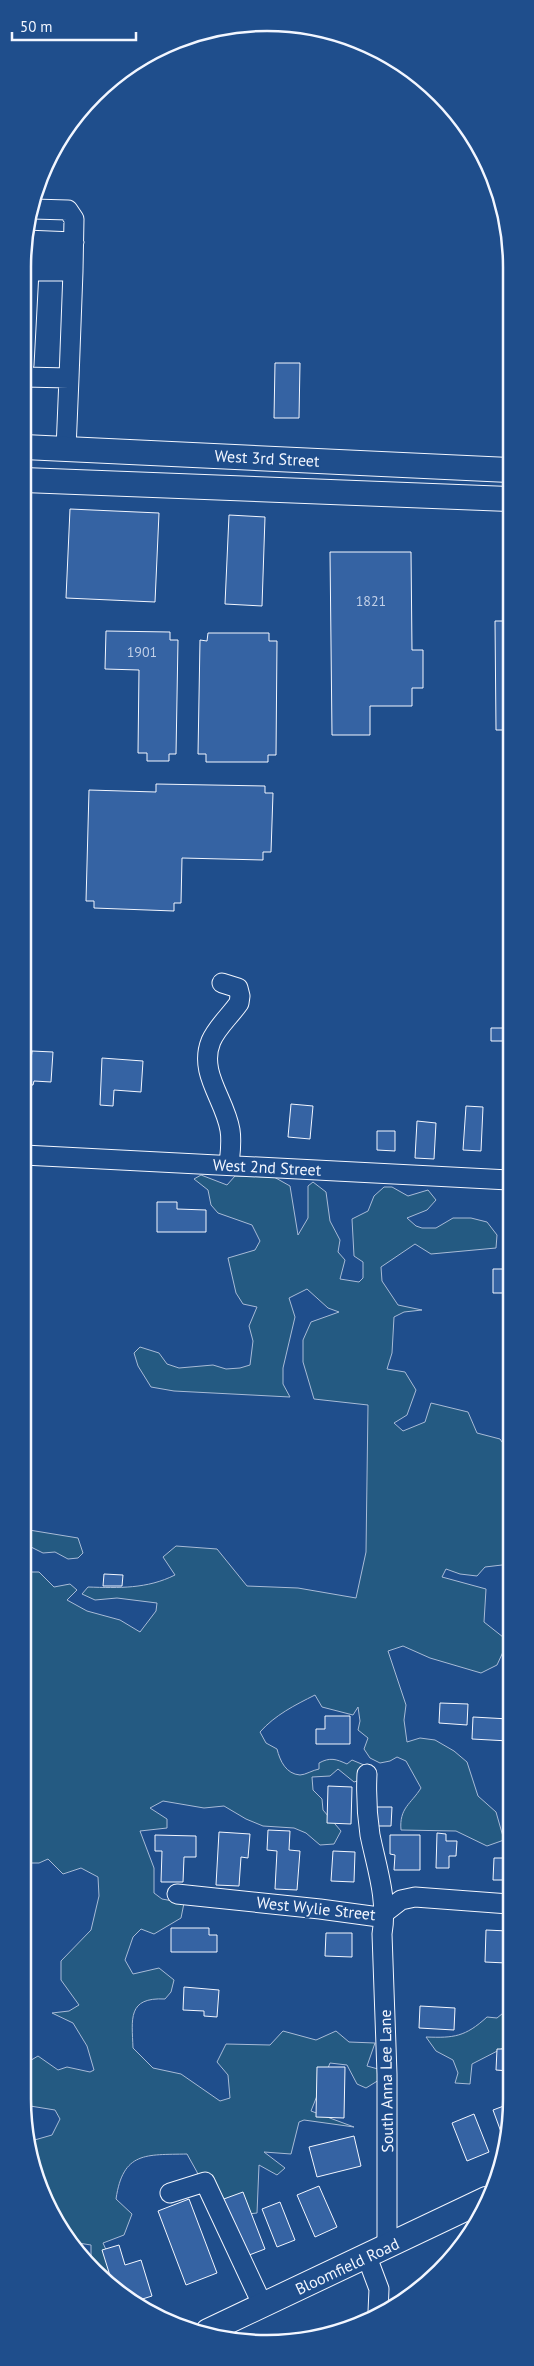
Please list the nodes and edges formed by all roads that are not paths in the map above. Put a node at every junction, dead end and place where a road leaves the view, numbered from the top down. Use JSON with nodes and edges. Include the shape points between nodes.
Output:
{"nodes":[{"id":1,"x":38,"y":209,"type":"edge"},
{"id":2,"x":33,"y":243,"type":"edge"},
{"id":3,"x":32,"y":256,"type":"edge"},
{"id":4,"x":73,"y":257,"type":"junction"},
{"id":5,"x":31,"y":271,"type":"edge"},
{"id":6,"x":31,"y":377,"type":"edge"},
{"id":7,"x":69,"y":378,"type":"junction"},
{"id":8,"x":31,"y":447,"type":"edge"},
{"id":9,"x":66,"y":449,"type":"junction"},
{"id":10,"x":503,"y":470,"type":"edge"},
{"id":11,"x":31,"y":480,"type":"edge"},
{"id":12,"x":503,"y":499,"type":"edge"},
{"id":13,"x":222,"y":982,"type":"dead end"},
{"id":14,"x":31,"y":1155,"type":"edge"},
{"id":15,"x":229,"y":1165,"type":"junction"},
{"id":16,"x":503,"y":1180,"type":"edge"},
{"id":17,"x":367,"y":1774,"type":"dead end"},
{"id":18,"x":177,"y":1894,"type":"dead end"},
{"id":19,"x":503,"y":1904,"type":"edge"},
{"id":20,"x":385,"y":1914,"type":"junction"},
{"id":21,"x":170,"y":2193,"type":"dead end"},
{"id":22,"x":477,"y":2204,"type":"edge"},
{"id":23,"x":377,"y":2253,"type":"junction"},
{"id":24,"x":263,"y":2306,"type":"junction"},
{"id":25,"x":378,"y":2306,"type":"edge"},
{"id":26,"x":214,"y":2328,"type":"edge"}],
"edges":[{"from":1,"to":4,"type":"street","via":[[68,210],[74,219]]},
{"from":2,"to":4,"type":"street"},
{"from":3,"to":4,"type":"street"},
{"from":4,"to":5,"type":"street"},
{"from":4,"to":7,"type":"street"},
{"from":6,"to":7,"type":"street"},
{"from":7,"to":9,"type":"street"},
{"from":8,"to":9,"type":"main road","name":"West 3rd Street"},
{"from":9,"to":10,"type":"main road","name":"West 3rd Street"},
{"from":11,"to":12,"type":"main road","name":"West 3rd Street"},
{"from":13,"to":15,"type":"street","via":[[238,988],[239,1003],[212,1040],[207,1067],[230,1130]]},
{"from":14,"to":15,"type":"street","name":"West 2nd Street"},
{"from":15,"to":16,"type":"street","name":"West 2nd Street"},
{"from":17,"to":20,"type":"street","name":"South Anna Lee Lane","via":[[370,1834]]},
{"from":18,"to":20,"type":"street","name":"West Wylie Street","via":[[379,1917]]},
{"from":19,"to":20,"type":"street","name":"West Wylie Street","via":[[415,1897],[401,1900]]},
{"from":20,"to":23,"type":"street","name":"South Anna Lee Lane","via":[[382,1934],[387,2074]]},
{"from":21,"to":24,"type":"street","via":[[205,2182]]},
{"from":22,"to":23,"type":"main road","name":"Bloomfield Road"},
{"from":23,"to":24,"type":"main road","name":"Bloomfield Road"},
{"from":23,"to":25,"type":"street"},
{"from":24,"to":26,"type":"main road","name":"Bloomfield Road"}]}
